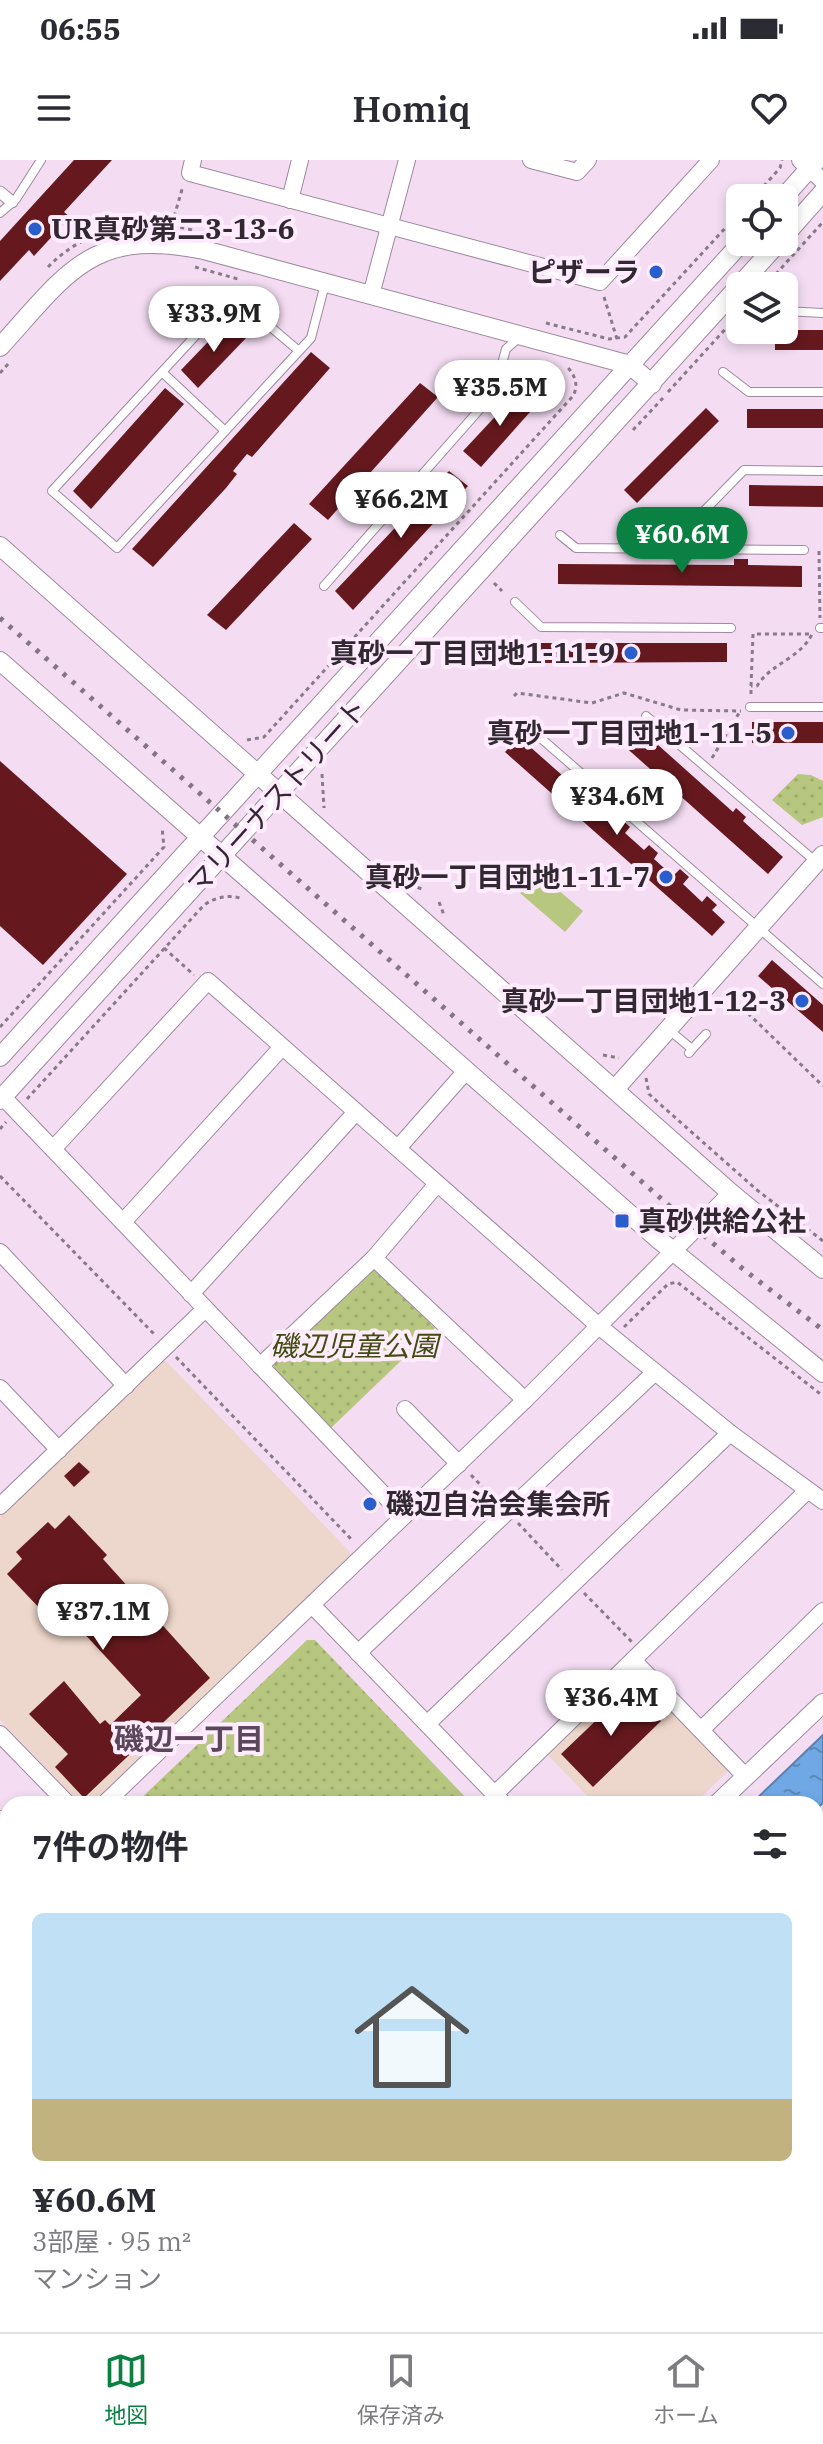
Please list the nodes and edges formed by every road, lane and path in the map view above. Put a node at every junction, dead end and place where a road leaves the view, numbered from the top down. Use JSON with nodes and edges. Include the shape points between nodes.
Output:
{"nodes":[{"id":1,"x":41,"y":160,"type":"edge"},
{"id":2,"x":300,"y":160,"type":"edge"},
{"id":3,"x":407,"y":160,"type":"edge"},
{"id":4,"x":531,"y":160,"type":"edge"},
{"id":5,"x":588,"y":160,"type":"edge"},
{"id":6,"x":711,"y":160,"type":"edge"},
{"id":7,"x":782,"y":160,"type":"edge"},
{"id":8,"x":192,"y":167,"type":"edge"},
{"id":9,"x":813,"y":167,"type":"edge"},
{"id":10,"x":766,"y":184,"type":"edge"},
{"id":11,"x":797,"y":184,"type":"edge"},
{"id":12,"x":0,"y":192,"type":"edge"},
{"id":13,"x":823,"y":192,"type":"edge"},
{"id":14,"x":290,"y":200,"type":"junction"},
{"id":15,"x":12,"y":202,"type":"junction"},
{"id":16,"x":0,"y":213,"type":"edge"},
{"id":17,"x":798,"y":220,"type":"edge"},
{"id":18,"x":823,"y":222,"type":"edge"},
{"id":19,"x":172,"y":224,"type":"dead end"},
{"id":20,"x":389,"y":227,"type":"junction"},
{"id":21,"x":726,"y":227,"type":"edge"},
{"id":22,"x":729,"y":256,"type":"edge"},
{"id":23,"x":766,"y":256,"type":"edge"},
{"id":24,"x":183,"y":264,"type":"dead end"},
{"id":25,"x":778,"y":272,"type":"edge"},
{"id":26,"x":245,"y":280,"type":"dead end"},
{"id":27,"x":600,"y":282,"type":"junction"},
{"id":28,"x":326,"y":283,"type":"junction"},
{"id":29,"x":371,"y":295,"type":"junction"},
{"id":30,"x":798,"y":312,"type":"edge"},
{"id":31,"x":823,"y":313,"type":"edge"},
{"id":32,"x":531,"y":319,"type":"dead end"},
{"id":33,"x":726,"y":330,"type":"edge"},
{"id":34,"x":522,"y":336,"type":"junction"},
{"id":35,"x":617,"y":340,"type":"junction"},
{"id":36,"x":8,"y":351,"type":"edge"},
{"id":37,"x":299,"y":351,"type":"junction"},
{"id":38,"x":564,"y":365,"type":"dead end"},
{"id":39,"x":630,"y":365,"type":"junction"},
{"id":40,"x":162,"y":372,"type":"junction"},
{"id":41,"x":723,"y":372,"type":"dead end"},
{"id":42,"x":0,"y":373,"type":"edge"},
{"id":43,"x":652,"y":384,"type":"junction"},
{"id":44,"x":823,"y":392,"type":"edge"},
{"id":45,"x":225,"y":431,"type":"junction"},
{"id":46,"x":629,"y":436,"type":"dead end"},
{"id":47,"x":823,"y":471,"type":"edge"},
{"id":48,"x":560,"y":535,"type":"dead end"},
{"id":49,"x":0,"y":546,"type":"edge"},
{"id":50,"x":667,"y":549,"type":"junction"},
{"id":51,"x":804,"y":550,"type":"dead end"},
{"id":52,"x":819,"y":551,"type":"dead end"},
{"id":53,"x":494,"y":583,"type":"dead end"},
{"id":54,"x":324,"y":586,"type":"dead end"},
{"id":55,"x":502,"y":591,"type":"dead end"},
{"id":56,"x":515,"y":602,"type":"dead end"},
{"id":57,"x":731,"y":628,"type":"dead end"},
{"id":58,"x":822,"y":628,"type":"edge"},
{"id":59,"x":812,"y":634,"type":"junction"},
{"id":60,"x":0,"y":661,"type":"edge"},
{"id":61,"x":751,"y":686,"type":"junction"},
{"id":62,"x":514,"y":696,"type":"dead end"},
{"id":63,"x":750,"y":707,"type":"junction"},
{"id":64,"x":823,"y":707,"type":"edge"},
{"id":65,"x":740,"y":711,"type":"junction"},
{"id":66,"x":646,"y":716,"type":"dead end"},
{"id":67,"x":528,"y":727,"type":"dead end"},
{"id":68,"x":243,"y":738,"type":"dead end"},
{"id":69,"x":704,"y":767,"type":"junction"},
{"id":70,"x":324,"y":770,"type":"dead end"},
{"id":71,"x":257,"y":774,"type":"junction"},
{"id":72,"x":279,"y":794,"type":"junction"},
{"id":73,"x":325,"y":810,"type":"dead end"},
{"id":74,"x":161,"y":825,"type":"dead end"},
{"id":75,"x":200,"y":836,"type":"junction"},
{"id":76,"x":222,"y":856,"type":"junction"},
{"id":77,"x":821,"y":861,"type":"edge"},
{"id":78,"x":410,"y":885,"type":"dead end"},
{"id":79,"x":425,"y":890,"type":"dead end"},
{"id":80,"x":439,"y":902,"type":"dead end"},
{"id":81,"x":454,"y":923,"type":"dead end"},
{"id":82,"x":758,"y":927,"type":"junction"},
{"id":83,"x":164,"y":948,"type":"dead end"},
{"id":84,"x":204,"y":984,"type":"junction"},
{"id":85,"x":823,"y":984,"type":"edge"},
{"id":86,"x":722,"y":989,"type":"dead end"},
{"id":87,"x":0,"y":1027,"type":"edge"},
{"id":88,"x":668,"y":1029,"type":"junction"},
{"id":89,"x":706,"y":1034,"type":"dead end"},
{"id":90,"x":282,"y":1047,"type":"junction"},
{"id":91,"x":601,"y":1054,"type":"dead end"},
{"id":92,"x":0,"y":1057,"type":"edge"},
{"id":93,"x":626,"y":1058,"type":"dead end"},
{"id":94,"x":466,"y":1071,"type":"junction"},
{"id":95,"x":649,"y":1072,"type":"dead end"},
{"id":96,"x":823,"y":1086,"type":"edge"},
{"id":97,"x":615,"y":1089,"type":"junction"},
{"id":98,"x":1,"y":1098,"type":"edge"},
{"id":99,"x":356,"y":1112,"type":"junction"},
{"id":100,"x":398,"y":1148,"type":"junction"},
{"id":101,"x":53,"y":1149,"type":"junction"},
{"id":102,"x":0,"y":1176,"type":"edge"},
{"id":103,"x":437,"y":1184,"type":"junction"},
{"id":104,"x":731,"y":1193,"type":"junction"},
{"id":105,"x":123,"y":1222,"type":"junction"},
{"id":106,"x":823,"y":1241,"type":"edge"},
{"id":107,"x":0,"y":1252,"type":"edge"},
{"id":108,"x":675,"y":1253,"type":"junction"},
{"id":109,"x":374,"y":1258,"type":"junction"},
{"id":110,"x":823,"y":1269,"type":"edge"},
{"id":111,"x":191,"y":1294,"type":"junction"},
{"id":112,"x":205,"y":1309,"type":"junction"},
{"id":113,"x":600,"y":1327,"type":"junction"},
{"id":114,"x":618,"y":1332,"type":"dead end"},
{"id":115,"x":166,"y":1347,"type":"junction"},
{"id":116,"x":260,"y":1366,"type":"junction"},
{"id":117,"x":654,"y":1373,"type":"junction"},
{"id":118,"x":823,"y":1373,"type":"edge"},
{"id":119,"x":126,"y":1386,"type":"junction"},
{"id":120,"x":0,"y":1388,"type":"edge"},
{"id":121,"x":823,"y":1396,"type":"edge"},
{"id":122,"x":525,"y":1400,"type":"junction"},
{"id":123,"x":405,"y":1409,"type":"dead end"},
{"id":124,"x":730,"y":1433,"type":"junction"},
{"id":125,"x":59,"y":1450,"type":"junction"},
{"id":126,"x":465,"y":1469,"type":"junction"},
{"id":127,"x":807,"y":1491,"type":"junction"},
{"id":128,"x":823,"y":1501,"type":"edge"},
{"id":129,"x":0,"y":1506,"type":"edge"},
{"id":130,"x":507,"y":1512,"type":"junction"},
{"id":131,"x":404,"y":1516,"type":"junction"},
{"id":132,"x":365,"y":1553,"type":"junction"},
{"id":133,"x":575,"y":1582,"type":"junction"},
{"id":134,"x":312,"y":1605,"type":"junction"},
{"id":135,"x":823,"y":1611,"type":"edge"},
{"id":136,"x":358,"y":1653,"type":"junction"},
{"id":137,"x":637,"y":1656,"type":"junction"},
{"id":138,"x":823,"y":1703,"type":"edge"},
{"id":139,"x":427,"y":1724,"type":"junction"},
{"id":140,"x":701,"y":1730,"type":"junction"},
{"id":141,"x":0,"y":1734,"type":"edge"},
{"id":142,"x":746,"y":1777,"type":"junction"},
{"id":143,"x":60,"y":1796,"type":"edge"},
{"id":144,"x":112,"y":1796,"type":"edge"},
{"id":145,"x":496,"y":1796,"type":"edge"},
{"id":146,"x":502,"y":1796,"type":"edge"},
{"id":147,"x":726,"y":1796,"type":"edge"}],
"edges":[{"from":1,"to":15,"type":"lane"},
{"from":2,"to":14,"type":"street"},
{"from":3,"to":20,"type":"street"},
{"from":4,"to":5,"type":"street","via":[[577,172]]},
{"from":6,"to":27,"type":"street"},
{"from":7,"to":10,"type":"path"},
{"from":8,"to":14,"type":"street"},
{"from":8,"to":19,"type":"path"},
{"from":9,"to":11,"type":"street"},
{"from":12,"to":15,"type":"street"},
{"from":13,"to":17,"type":"street"},
{"from":14,"to":20,"type":"street"},
{"from":15,"to":16,"type":"lane"},
{"from":18,"to":25,"type":"path"},
{"from":20,"to":27,"type":"street"},
{"from":20,"to":29,"type":"street"},
{"from":21,"to":35,"type":"path","via":[[628,335]]},
{"from":22,"to":39,"type":"street","name":"マリーナストリート"},
{"from":23,"to":43,"type":"street","name":"マリーナストリート"},
{"from":24,"to":26,"type":"path"},
{"from":27,"to":35,"type":"path"},
{"from":28,"to":29,"type":"street"},
{"from":28,"to":36,"type":"street","via":[[175,244],[152,241],[118,247],[88,258],[66,274]]},
{"from":28,"to":37,"type":"lane","via":[[311,338]]},
{"from":29,"to":34,"type":"street"},
{"from":30,"to":31,"type":"lane"},
{"from":32,"to":35,"type":"path"},
{"from":33,"to":46,"type":"path"},
{"from":34,"to":39,"type":"street"},
{"from":34,"to":54,"type":"lane","via":[[506,349],[494,393]]},
{"from":36,"to":42,"type":"path"},
{"from":37,"to":40,"type":"lane","via":[[233,295]]},
{"from":37,"to":45,"type":"lane"},
{"from":38,"to":68,"type":"path","via":[[577,386],[573,396],[264,737]]},
{"from":39,"to":43,"type":"street"},
{"from":39,"to":71,"type":"street","name":"マリーナストリート"},
{"from":40,"to":45,"type":"lane"},
{"from":40,"to":45,"type":"lane","via":[[52,491],[117,548]]},
{"from":41,"to":44,"type":"lane","via":[[749,392]]},
{"from":43,"to":72,"type":"street","name":"マリーナストリート"},
{"from":47,"to":50,"type":"lane","via":[[744,470]]},
{"from":48,"to":50,"type":"lane","via":[[576,548]]},
{"from":49,"to":71,"type":"street"},
{"from":50,"to":51,"type":"lane"},
{"from":52,"to":58,"type":"path"},
{"from":53,"to":55,"type":"path"},
{"from":56,"to":57,"type":"lane","via":[[541,627]]},
{"from":58,"to":59,"type":"path"},
{"from":59,"to":61,"type":"path","via":[[797,653]]},
{"from":59,"to":61,"type":"path","via":[[753,634]]},
{"from":60,"to":75,"type":"street"},
{"from":61,"to":63,"type":"path"},
{"from":62,"to":65,"type":"path","via":[[592,703],[624,693],[681,710]]},
{"from":63,"to":64,"type":"lane"},
{"from":63,"to":65,"type":"path"},
{"from":65,"to":69,"type":"path"},
{"from":66,"to":69,"type":"lane"},
{"from":67,"to":82,"type":"lane"},
{"from":69,"to":77,"type":"lane"},
{"from":70,"to":73,"type":"path","via":[[319,777]]},
{"from":71,"to":72,"type":"street"},
{"from":71,"to":75,"type":"street","name":"マリーナストリート"},
{"from":72,"to":76,"type":"street","name":"マリーナストリート"},
{"from":72,"to":97,"type":"street"},
{"from":74,"to":87,"type":"path","via":[[164,847]]},
{"from":75,"to":76,"type":"street"},
{"from":75,"to":92,"type":"street","name":"マリーナストリート"},
{"from":76,"to":94,"type":"street"},
{"from":76,"to":98,"type":"street","name":"マリーナストリート"},
{"from":77,"to":82,"type":"street"},
{"from":78,"to":79,"type":"path"},
{"from":80,"to":81,"type":"path"},
{"from":82,"to":85,"type":"lane"},
{"from":82,"to":88,"type":"street"},
{"from":83,"to":84,"type":"path"},
{"from":84,"to":90,"type":"street","via":[[208,981]]},
{"from":84,"to":101,"type":"street"},
{"from":86,"to":96,"type":"path"},
{"from":88,"to":89,"type":"lane","via":[[691,1051]]},
{"from":88,"to":97,"type":"street"},
{"from":90,"to":99,"type":"street"},
{"from":90,"to":105,"type":"street"},
{"from":91,"to":93,"type":"path"},
{"from":94,"to":100,"type":"street"},
{"from":94,"to":108,"type":"street"},
{"from":95,"to":106,"type":"path","via":[[649,1094]]},
{"from":97,"to":104,"type":"street"},
{"from":98,"to":101,"type":"street"},
{"from":99,"to":100,"type":"street"},
{"from":99,"to":111,"type":"street"},
{"from":100,"to":103,"type":"street"},
{"from":101,"to":105,"type":"street"},
{"from":102,"to":115,"type":"path"},
{"from":103,"to":109,"type":"street"},
{"from":103,"to":113,"type":"street"},
{"from":104,"to":108,"type":"street"},
{"from":104,"to":110,"type":"street"},
{"from":105,"to":111,"type":"street"},
{"from":107,"to":119,"type":"street"},
{"from":108,"to":113,"type":"street"},
{"from":108,"to":118,"type":"street"},
{"from":109,"to":116,"type":"street"},
{"from":109,"to":122,"type":"street"},
{"from":111,"to":112,"type":"street"},
{"from":112,"to":115,"type":"street"},
{"from":112,"to":116,"type":"street"},
{"from":113,"to":117,"type":"street"},
{"from":113,"to":122,"type":"street"},
{"from":114,"to":121,"type":"path","via":[[668,1284],[677,1282]]},
{"from":115,"to":119,"type":"street"},
{"from":115,"to":132,"type":"path"},
{"from":116,"to":131,"type":"street"},
{"from":117,"to":124,"type":"street"},
{"from":117,"to":130,"type":"street"},
{"from":119,"to":125,"type":"street"},
{"from":120,"to":125,"type":"street"},
{"from":122,"to":126,"type":"street"},
{"from":123,"to":126,"type":"street"},
{"from":124,"to":127,"type":"street"},
{"from":124,"to":133,"type":"street"},
{"from":125,"to":129,"type":"street"},
{"from":126,"to":130,"type":"path"},
{"from":126,"to":131,"type":"street"},
{"from":127,"to":128,"type":"street"},
{"from":127,"to":137,"type":"street"},
{"from":130,"to":133,"type":"path"},
{"from":130,"to":136,"type":"street"},
{"from":131,"to":132,"type":"street"},
{"from":132,"to":134,"type":"street"},
{"from":133,"to":137,"type":"path"},
{"from":133,"to":139,"type":"street"},
{"from":134,"to":136,"type":"street"},
{"from":134,"to":144,"type":"street"},
{"from":135,"to":140,"type":"street"},
{"from":136,"to":139,"type":"street"},
{"from":137,"to":140,"type":"street"},
{"from":137,"to":146,"type":"street"},
{"from":138,"to":142,"type":"street"},
{"from":139,"to":145,"type":"street"},
{"from":140,"to":142,"type":"street"},
{"from":141,"to":143,"type":"street"},
{"from":142,"to":147,"type":"street"}]}
